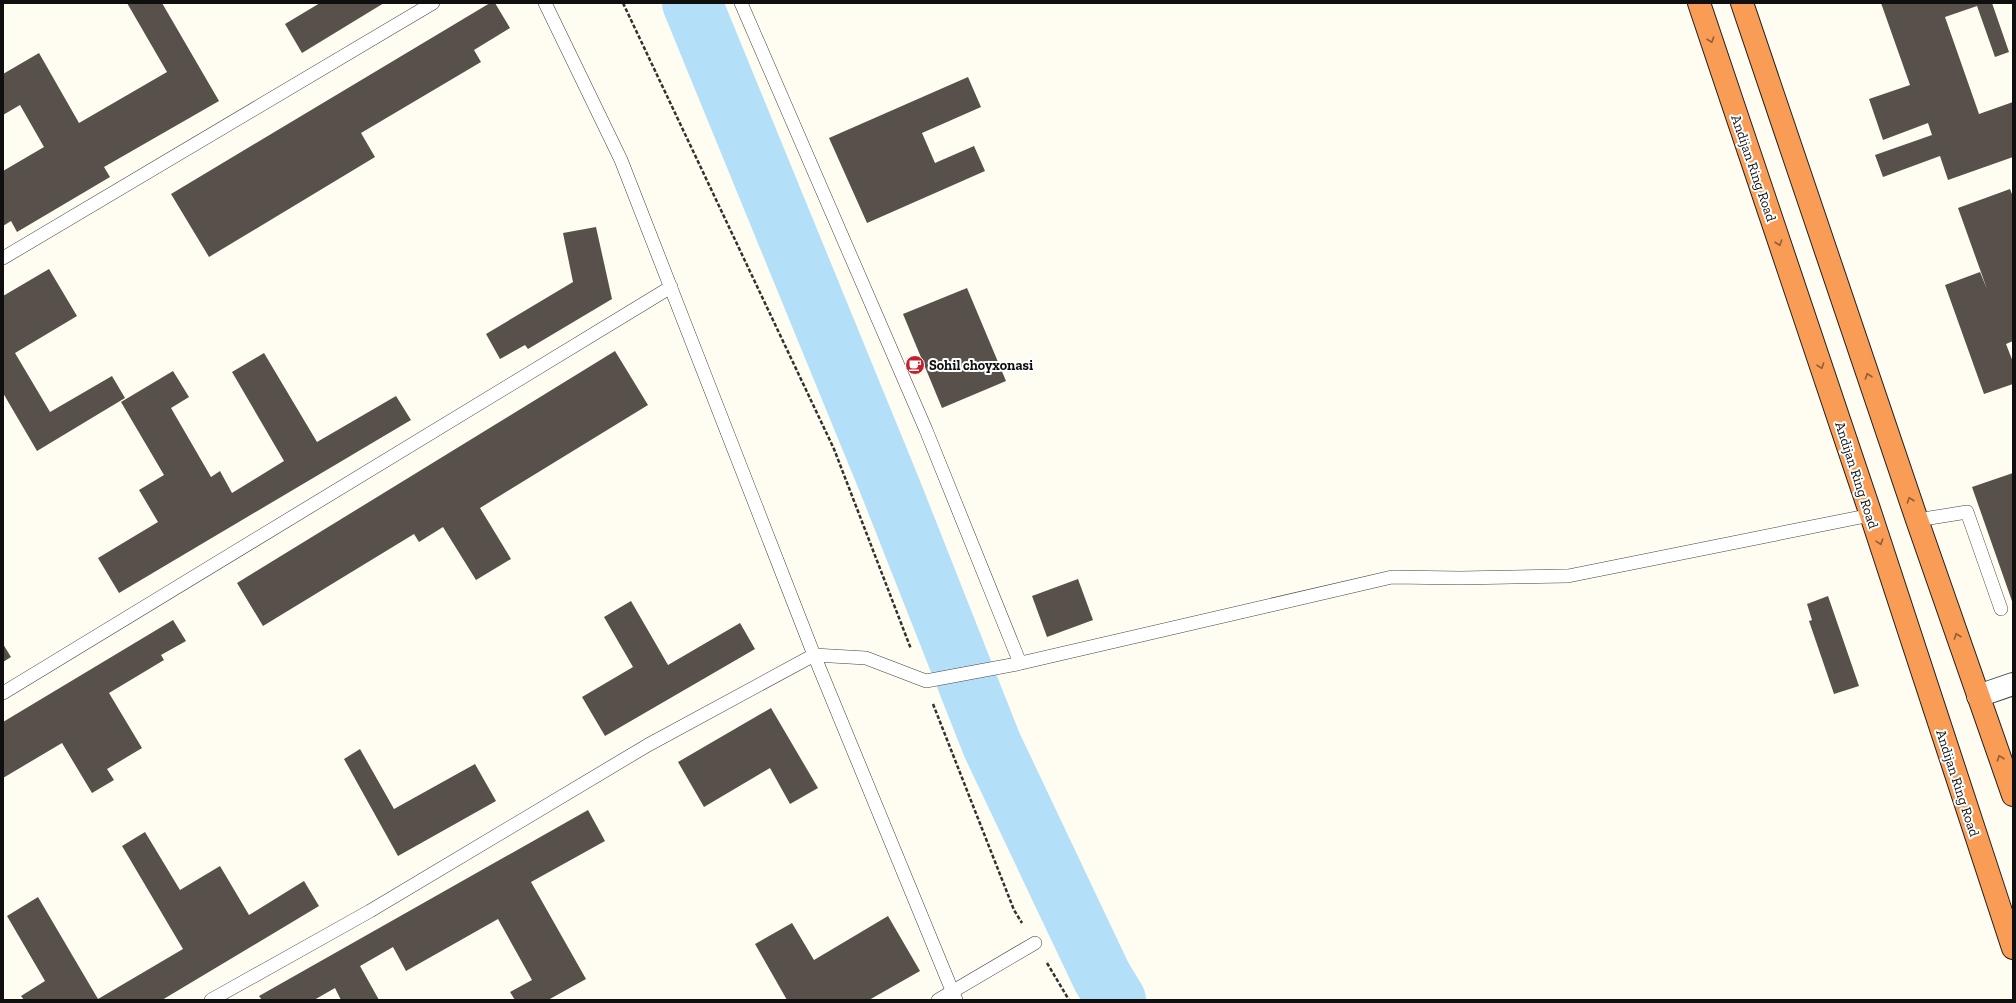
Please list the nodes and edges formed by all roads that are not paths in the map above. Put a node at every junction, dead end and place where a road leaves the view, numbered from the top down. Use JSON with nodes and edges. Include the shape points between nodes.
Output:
{"nodes":[{"id":1,"x":433,"y":3,"type":"edge"},
{"id":2,"x":545,"y":3,"type":"edge"},
{"id":3,"x":741,"y":3,"type":"edge"},
{"id":4,"x":1699,"y":3,"type":"edge"},
{"id":5,"x":1742,"y":3,"type":"edge"},
{"id":6,"x":3,"y":258,"type":"edge"},
{"id":7,"x":671,"y":287,"type":"junction"},
{"id":8,"x":1871,"y":515,"type":"junction"},
{"id":9,"x":1917,"y":520,"type":"junction"},
{"id":10,"x":2001,"y":609,"type":"dead end"},
{"id":11,"x":814,"y":655,"type":"junction"},
{"id":12,"x":1019,"y":664,"type":"junction"},
{"id":13,"x":2013,"y":684,"type":"edge"},
{"id":14,"x":3,"y":693,"type":"edge"},
{"id":15,"x":1978,"y":696,"type":"junction"},
{"id":16,"x":2013,"y":795,"type":"edge"},
{"id":17,"x":1035,"y":943,"type":"road end"},
{"id":18,"x":2013,"y":948,"type":"edge"},
{"id":19,"x":954,"y":996,"type":"edge"},
{"id":20,"x":211,"y":1000,"type":"edge"},
{"id":21,"x":938,"y":1000,"type":"edge"}],
"edges":[{"from":1,"to":6,"type":"lane"},
{"from":2,"to":7,"type":"lane","via":[[621,160]]},
{"from":3,"to":12,"type":"lane","via":[[926,430]]},
{"from":4,"to":8,"type":"highway","name":"Andijan Ring Road","one_way":true},
{"from":9,"to":5,"type":"highway","one_way":true},
{"from":7,"to":11,"type":"lane"},
{"from":7,"to":14,"type":"lane"},
{"from":8,"to":12,"type":"lane","via":[[1568,576],[1392,577]]},
{"from":8,"to":18,"type":"highway","name":"Andijan Ring Road","one_way":true},
{"from":9,"to":10,"type":"lane","via":[[1967,512]]},
{"from":15,"to":9,"type":"highway","one_way":true},
{"from":11,"to":12,"type":"lane","via":[[866,658],[925,681]]},
{"from":11,"to":19,"type":"lane"},
{"from":11,"to":20,"type":"lane","via":[[648,746],[370,911]]},
{"from":13,"to":15,"type":"street"},
{"from":16,"to":15,"type":"highway","one_way":true},
{"from":17,"to":19,"type":"lane"},
{"from":19,"to":21,"type":"lane"}]}
